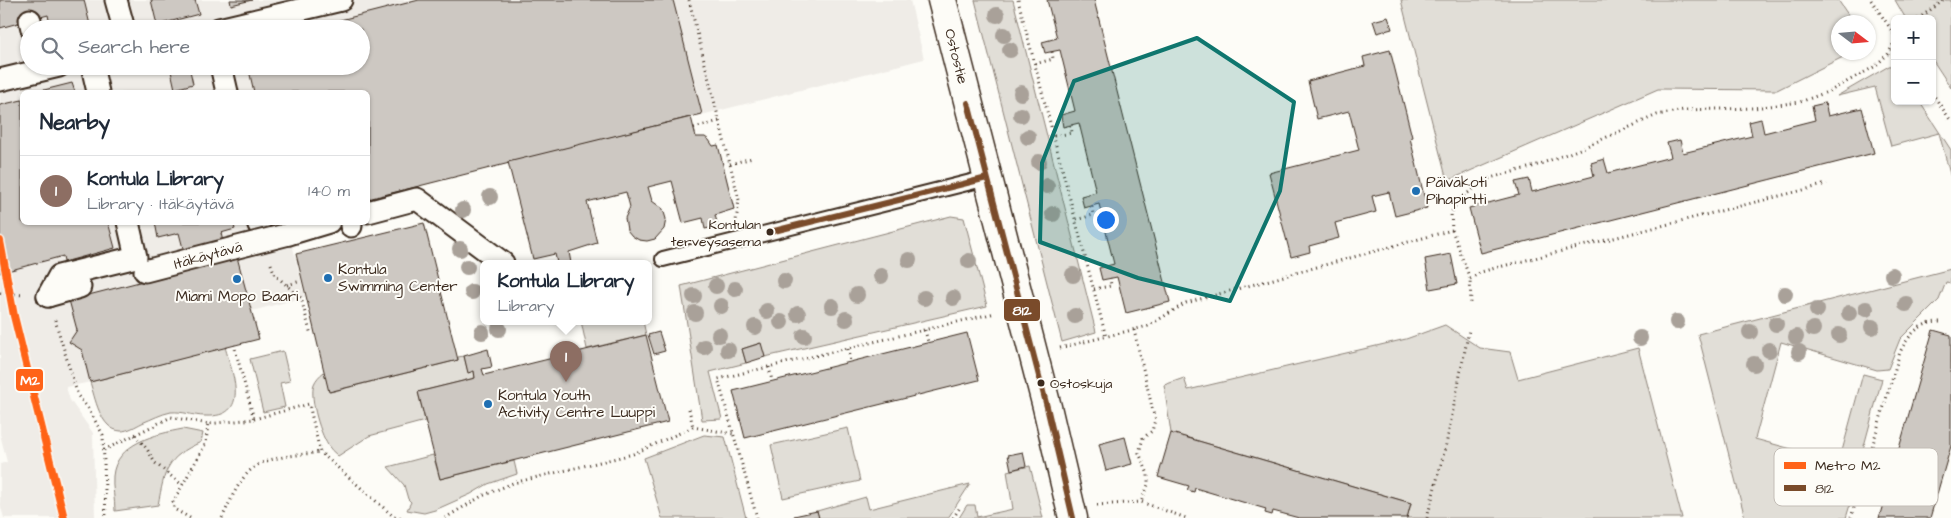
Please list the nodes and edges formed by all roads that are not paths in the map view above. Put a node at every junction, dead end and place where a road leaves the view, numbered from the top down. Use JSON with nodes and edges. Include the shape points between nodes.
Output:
{"nodes":[{"id":1,"x":116,"y":0,"type":"edge"},
{"id":2,"x":942,"y":0,"type":"edge"},
{"id":3,"x":335,"y":1,"type":"edge"},
{"id":4,"x":122,"y":20,"type":"edge"},
{"id":5,"x":256,"y":20,"type":"edge"},
{"id":6,"x":20,"y":75,"type":"edge"},
{"id":7,"x":94,"y":75,"type":"edge"},
{"id":8,"x":223,"y":75,"type":"edge"},
{"id":9,"x":0,"y":80,"type":"edge"},
{"id":10,"x":98,"y":90,"type":"edge"},
{"id":11,"x":227,"y":90,"type":"edge"},
{"id":12,"x":987,"y":178,"type":"junction"},
{"id":13,"x":370,"y":211,"type":"edge"},
{"id":14,"x":129,"y":225,"type":"edge"},
{"id":15,"x":319,"y":225,"type":"edge"},
{"id":16,"x":664,"y":259,"type":"dead end"},
{"id":17,"x":499,"y":260,"type":"edge"},
{"id":18,"x":145,"y":271,"type":"dead end"},
{"id":19,"x":80,"y":286,"type":"dead end"},
{"id":20,"x":1073,"y":518,"type":"edge"}],
"edges":[{"from":1,"to":4,"type":"street"},
{"from":2,"to":12,"type":"street","name":"Ostostie"},
{"from":3,"to":5,"type":"street"},
{"from":6,"to":9,"type":"street"},
{"from":7,"to":10,"type":"street"},
{"from":8,"to":11,"type":"street"},
{"from":12,"to":16,"type":"lane"},
{"from":12,"to":20,"type":"street","name":"Ostostie"},
{"from":13,"to":17,"type":"street","via":[[417,199]]},
{"from":14,"to":19,"type":"street","via":[[136,257],[59,276],[48,296]]},
{"from":15,"to":18,"type":"street","name":"Itäkäytävä","bridge":true}]}
